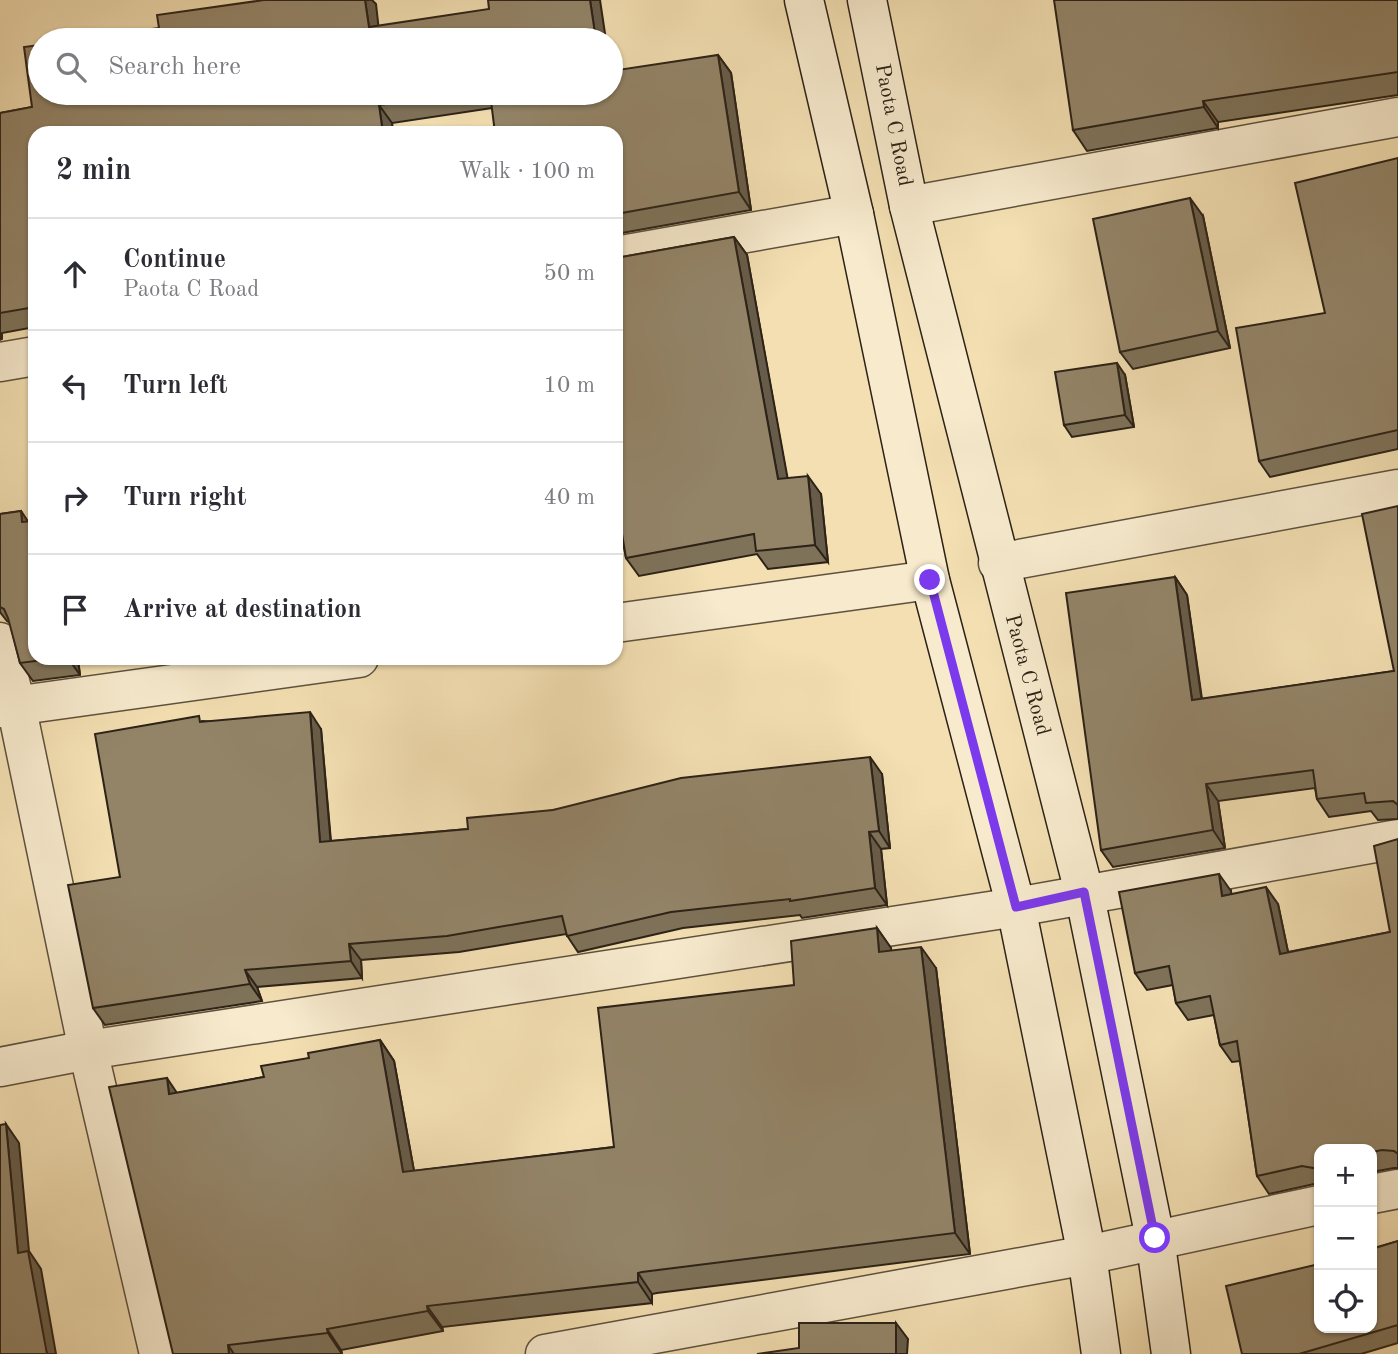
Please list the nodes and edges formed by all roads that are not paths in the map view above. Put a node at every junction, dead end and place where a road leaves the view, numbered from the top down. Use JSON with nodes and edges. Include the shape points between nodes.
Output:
{"nodes":[{"id":1,"x":804,"y":0,"type":"edge"},
{"id":2,"x":867,"y":0,"type":"edge"},
{"id":3,"x":1398,"y":117,"type":"edge"},
{"id":4,"x":909,"y":206,"type":"junction"},
{"id":5,"x":854,"y":214,"type":"junction"},
{"id":6,"x":623,"y":255,"type":"edge"},
{"id":7,"x":28,"y":357,"type":"edge"},
{"id":8,"x":0,"y":362,"type":"edge"},
{"id":9,"x":1398,"y":489,"type":"edge"},
{"id":10,"x":998,"y":564,"type":"junction"},
{"id":11,"x":930,"y":580,"type":"junction"},
{"id":12,"x":623,"y":622,"type":"edge"},
{"id":13,"x":0,"y":642,"type":"edge"},
{"id":14,"x":308,"y":665,"type":"edge"},
{"id":15,"x":8,"y":706,"type":"edge"},
{"id":16,"x":1398,"y":839,"type":"edge"},
{"id":17,"x":1084,"y":892,"type":"junction"},
{"id":18,"x":1016,"y":907,"type":"junction"},
{"id":19,"x":88,"y":1049,"type":"junction"},
{"id":20,"x":0,"y":1067,"type":"edge"},
{"id":21,"x":1398,"y":1189,"type":"edge"},
{"id":22,"x":1377,"y":1193,"type":"edge"},
{"id":23,"x":1314,"y":1206,"type":"edge"},
{"id":24,"x":1155,"y":1238,"type":"junction"},
{"id":25,"x":1087,"y":1255,"type":"junction"},
{"id":26,"x":159,"y":1354,"type":"edge"},
{"id":27,"x":545,"y":1354,"type":"edge"},
{"id":28,"x":1101,"y":1354,"type":"edge"},
{"id":29,"x":1171,"y":1354,"type":"edge"}],
"edges":[{"from":1,"to":5,"type":"street"},
{"from":2,"to":4,"type":"street","name":"Paota C Road"},
{"from":3,"to":4,"type":"street"},
{"from":4,"to":10,"type":"street","name":"Paota C Road"},
{"from":5,"to":6,"type":"street"},
{"from":5,"to":11,"type":"street"},
{"from":7,"to":8,"type":"street"},
{"from":9,"to":10,"type":"street"},
{"from":10,"to":17,"type":"street","name":"Paota C Road"},
{"from":11,"to":12,"type":"street"},
{"from":11,"to":18,"type":"street"},
{"from":13,"to":15,"type":"street"},
{"from":14,"to":15,"type":"street"},
{"from":15,"to":19,"type":"street"},
{"from":16,"to":17,"type":"street"},
{"from":17,"to":18,"type":"street"},
{"from":17,"to":24,"type":"street","name":"Paota C Road"},
{"from":18,"to":19,"type":"street"},
{"from":18,"to":25,"type":"street"},
{"from":19,"to":20,"type":"street"},
{"from":19,"to":26,"type":"street"},
{"from":21,"to":22,"type":"street"},
{"from":23,"to":24,"type":"street"},
{"from":24,"to":25,"type":"street"},
{"from":24,"to":29,"type":"street","name":"Paota C Road"},
{"from":25,"to":27,"type":"street"},
{"from":25,"to":28,"type":"street"}]}
